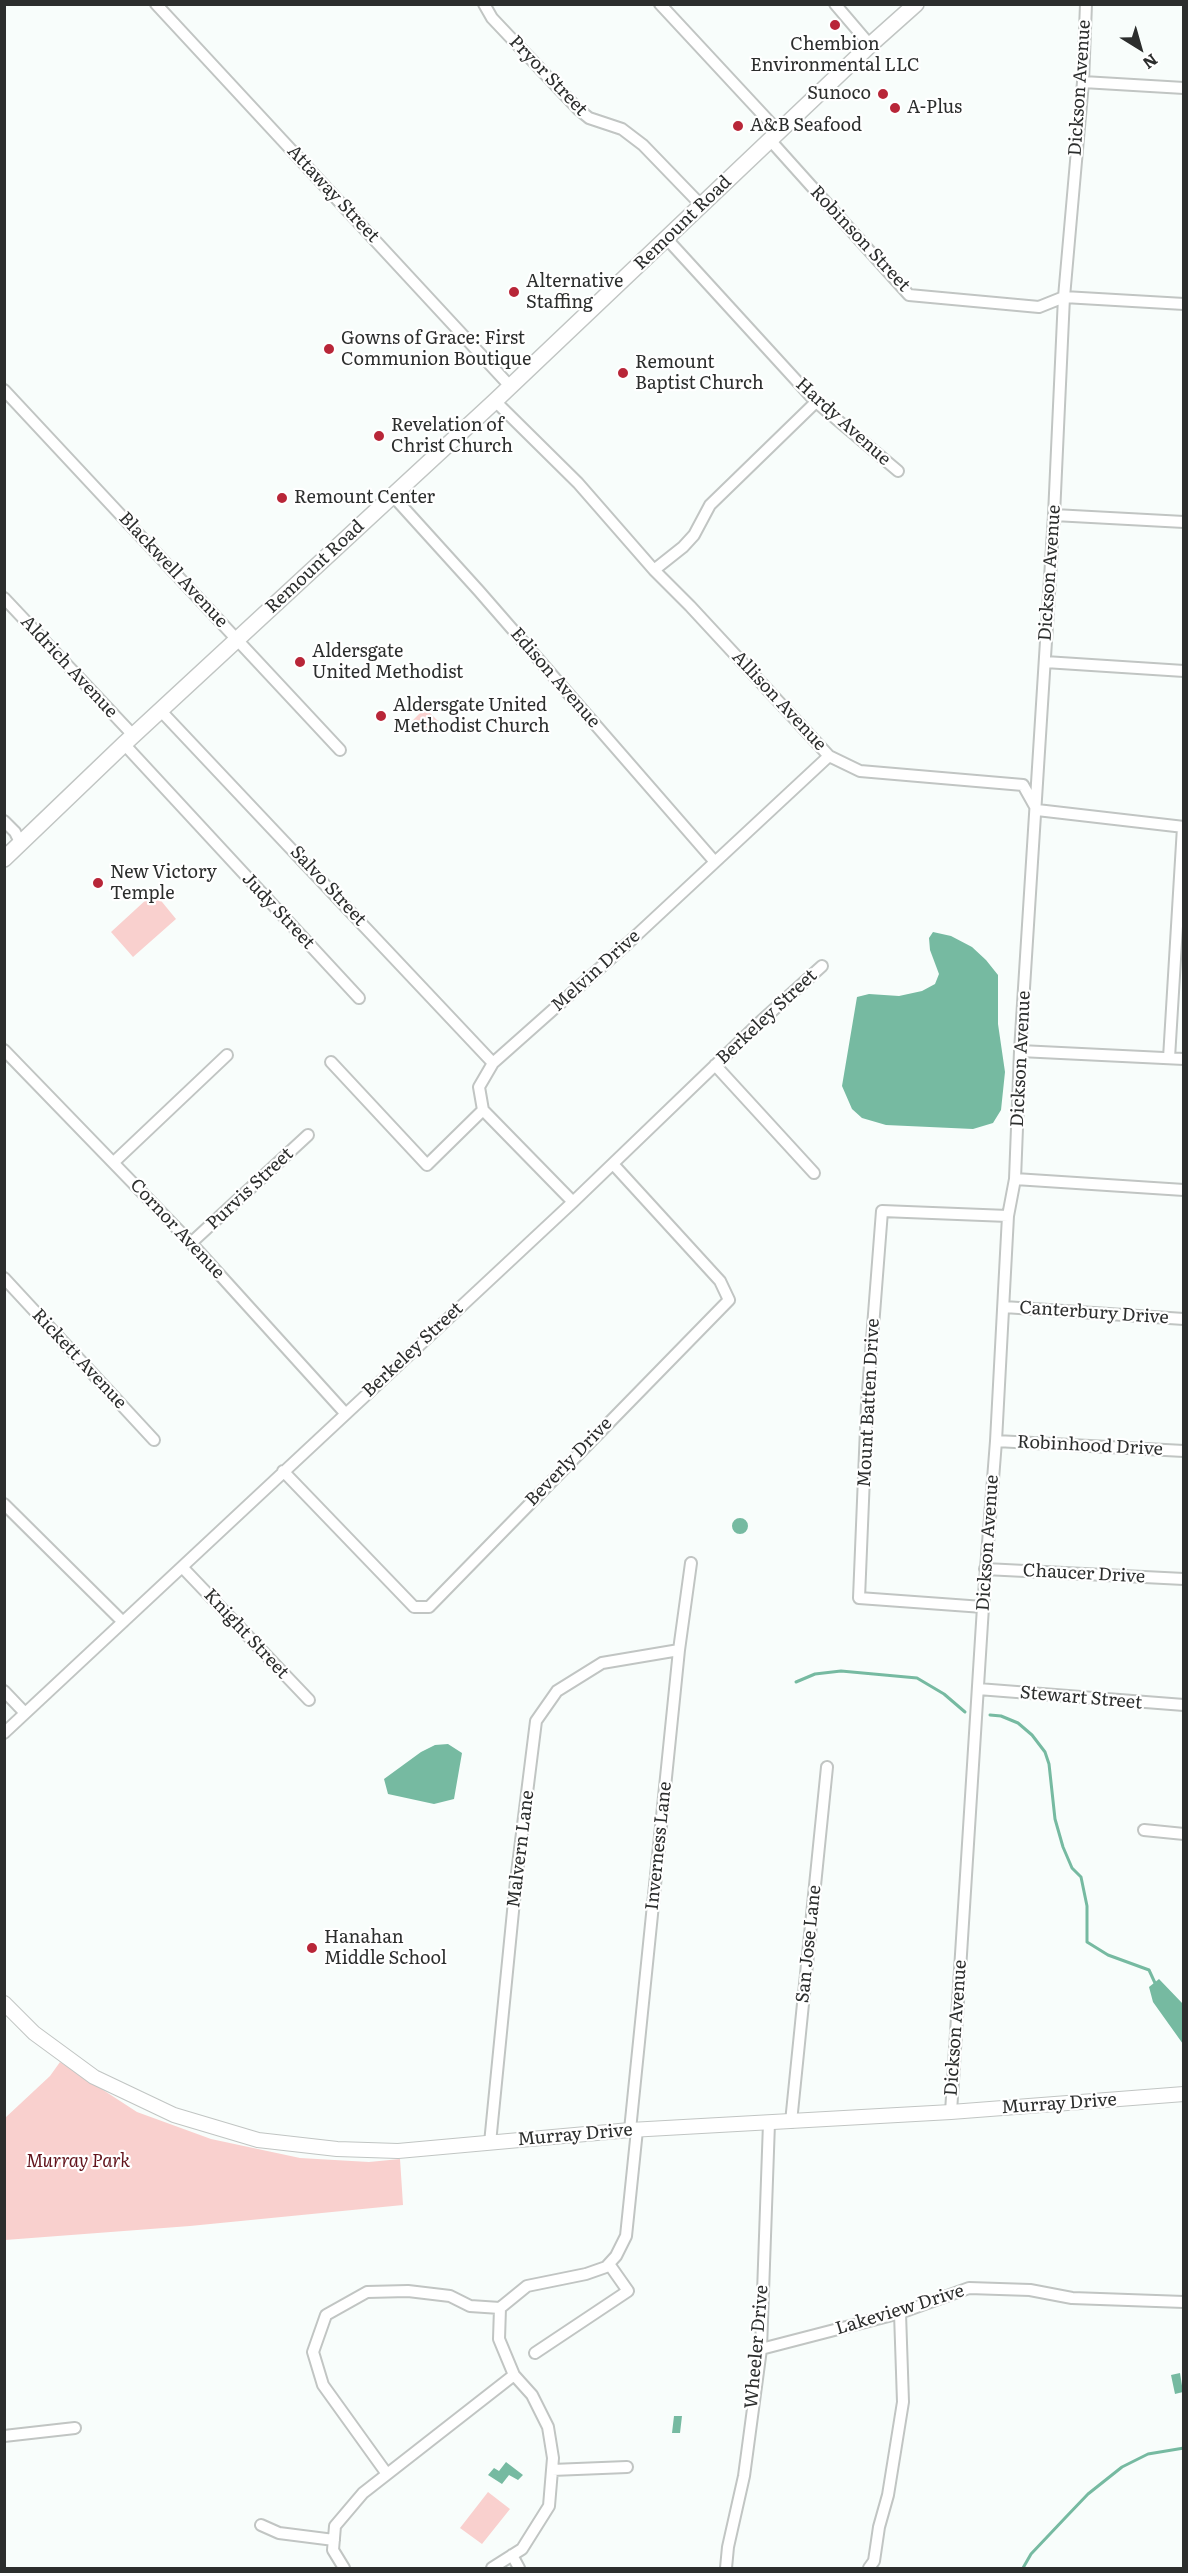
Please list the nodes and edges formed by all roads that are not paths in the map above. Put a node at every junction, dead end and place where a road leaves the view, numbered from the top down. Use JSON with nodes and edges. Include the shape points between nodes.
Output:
{"nodes":[{"id":1,"x":156,"y":4,"type":"edge"},
{"id":2,"x":484,"y":4,"type":"edge"},
{"id":3,"x":660,"y":4,"type":"edge"},
{"id":4,"x":835,"y":4,"type":"edge"},
{"id":5,"x":916,"y":4,"type":"edge"},
{"id":6,"x":1086,"y":4,"type":"edge"},
{"id":7,"x":870,"y":45,"type":"junction"},
{"id":8,"x":1083,"y":82,"type":"junction"},
{"id":9,"x":1184,"y":88,"type":"edge"},
{"id":10,"x":774,"y":135,"type":"junction"},
{"id":11,"x":701,"y":205,"type":"junction"},
{"id":12,"x":667,"y":239,"type":"junction"},
{"id":13,"x":1064,"y":297,"type":"junction"},
{"id":14,"x":1184,"y":304,"type":"edge"},
{"id":15,"x":509,"y":385,"type":"junction"},
{"id":16,"x":4,"y":390,"type":"edge"},
{"id":17,"x":495,"y":401,"type":"junction"},
{"id":18,"x":816,"y":402,"type":"junction"},
{"id":19,"x":898,"y":471,"type":"dead end"},
{"id":20,"x":392,"y":495,"type":"junction"},
{"id":21,"x":1054,"y":515,"type":"junction"},
{"id":22,"x":1184,"y":522,"type":"edge"},
{"id":23,"x":654,"y":570,"type":"junction"},
{"id":24,"x":4,"y":598,"type":"edge"},
{"id":25,"x":237,"y":639,"type":"junction"},
{"id":26,"x":1045,"y":662,"type":"junction"},
{"id":27,"x":1184,"y":671,"type":"edge"},
{"id":28,"x":160,"y":710,"type":"junction"},
{"id":29,"x":129,"y":740,"type":"junction"},
{"id":30,"x":340,"y":750,"type":"dead end"},
{"id":31,"x":829,"y":756,"type":"junction"},
{"id":32,"x":1037,"y":810,"type":"junction"},
{"id":33,"x":4,"y":821,"type":"edge"},
{"id":34,"x":1183,"y":827,"type":"edge"},
{"id":35,"x":21,"y":844,"type":"junction"},
{"id":36,"x":4,"y":859,"type":"edge"},
{"id":37,"x":715,"y":862,"type":"junction"},
{"id":38,"x":822,"y":966,"type":"dead end"},
{"id":39,"x":359,"y":998,"type":"dead end"},
{"id":40,"x":4,"y":1050,"type":"edge"},
{"id":41,"x":1020,"y":1051,"type":"junction"},
{"id":42,"x":227,"y":1055,"type":"dead end"},
{"id":43,"x":1168,"y":1058,"type":"junction"},
{"id":44,"x":1184,"y":1059,"type":"edge"},
{"id":45,"x":331,"y":1062,"type":"dead end"},
{"id":46,"x":493,"y":1063,"type":"junction"},
{"id":47,"x":716,"y":1065,"type":"junction"},
{"id":48,"x":483,"y":1110,"type":"junction"},
{"id":49,"x":308,"y":1135,"type":"dead end"},
{"id":50,"x":114,"y":1162,"type":"junction"},
{"id":51,"x":613,"y":1164,"type":"junction"},
{"id":52,"x":814,"y":1173,"type":"dead end"},
{"id":53,"x":1015,"y":1179,"type":"junction"},
{"id":54,"x":1184,"y":1190,"type":"edge"},
{"id":55,"x":573,"y":1202,"type":"junction"},
{"id":56,"x":1008,"y":1216,"type":"junction"},
{"id":57,"x":191,"y":1243,"type":"junction"},
{"id":58,"x":4,"y":1278,"type":"edge"},
{"id":59,"x":1004,"y":1307,"type":"junction"},
{"id":60,"x":1184,"y":1319,"type":"edge"},
{"id":61,"x":345,"y":1413,"type":"junction"},
{"id":62,"x":154,"y":1440,"type":"dead end"},
{"id":63,"x":996,"y":1441,"type":"junction"},
{"id":64,"x":1184,"y":1451,"type":"edge"},
{"id":65,"x":283,"y":1470,"type":"junction"},
{"id":66,"x":4,"y":1504,"type":"edge"},
{"id":67,"x":691,"y":1563,"type":"dead end"},
{"id":68,"x":183,"y":1568,"type":"junction"},
{"id":69,"x":985,"y":1569,"type":"junction"},
{"id":70,"x":1184,"y":1579,"type":"edge"},
{"id":71,"x":982,"y":1607,"type":"junction"},
{"id":72,"x":123,"y":1623,"type":"junction"},
{"id":73,"x":679,"y":1650,"type":"junction"},
{"id":74,"x":978,"y":1689,"type":"junction"},
{"id":75,"x":4,"y":1691,"type":"edge"},
{"id":76,"x":309,"y":1700,"type":"dead end"},
{"id":77,"x":1184,"y":1705,"type":"edge"},
{"id":78,"x":25,"y":1713,"type":"junction"},
{"id":79,"x":4,"y":1733,"type":"edge"},
{"id":80,"x":827,"y":1767,"type":"dead end"},
{"id":81,"x":1144,"y":1830,"type":"dead end"},
{"id":82,"x":1184,"y":1834,"type":"edge"},
{"id":83,"x":4,"y":2003,"type":"edge"},
{"id":84,"x":1184,"y":2094,"type":"edge"},
{"id":85,"x":951,"y":2112,"type":"junction"},
{"id":86,"x":791,"y":2122,"type":"junction"},
{"id":87,"x":769,"y":2123,"type":"junction"},
{"id":88,"x":633,"y":2130,"type":"junction"},
{"id":89,"x":490,"y":2143,"type":"junction"},
{"id":90,"x":609,"y":2264,"type":"junction"},
{"id":91,"x":1184,"y":2302,"type":"edge"},
{"id":92,"x":500,"y":2308,"type":"junction"},
{"id":93,"x":900,"y":2313,"type":"junction"},
{"id":94,"x":761,"y":2349,"type":"junction"},
{"id":95,"x":535,"y":2353,"type":"dead end"},
{"id":96,"x":514,"y":2375,"type":"junction"},
{"id":97,"x":75,"y":2428,"type":"dead end"},
{"id":98,"x":4,"y":2436,"type":"edge"},
{"id":99,"x":627,"y":2467,"type":"dead end"},
{"id":100,"x":552,"y":2470,"type":"junction"},
{"id":101,"x":387,"y":2474,"type":"junction"},
{"id":102,"x":261,"y":2525,"type":"dead end"},
{"id":103,"x":334,"y":2540,"type":"junction"},
{"id":104,"x":512,"y":2555,"type":"junction"},
{"id":105,"x":344,"y":2568,"type":"edge"},
{"id":106,"x":492,"y":2568,"type":"edge"},
{"id":107,"x":519,"y":2568,"type":"edge"},
{"id":108,"x":726,"y":2568,"type":"edge"},
{"id":109,"x":869,"y":2568,"type":"edge"}],
"edges":[{"from":1,"to":15,"type":"street","name":"Attaway Street"},
{"from":2,"to":11,"type":"street","name":"Pryor Street","via":[[492,18],[578,109],[589,118],[622,129],[643,145]]},
{"from":3,"to":10,"type":"street","name":"Robinson Street"},
{"from":4,"to":7,"type":"street"},
{"from":5,"to":7,"type":"main road","name":"Remount Road"},
{"from":6,"to":8,"type":"street","name":"Dickson Avenue"},
{"from":7,"to":10,"type":"main road","name":"Remount Road"},
{"from":8,"to":9,"type":"street"},
{"from":8,"to":13,"type":"street","name":"Dickson Avenue"},
{"from":10,"to":11,"type":"main road","name":"Remount Road"},
{"from":10,"to":13,"type":"street","name":"Robinson Street","via":[[909,295],[1039,307]]},
{"from":11,"to":12,"type":"main road","name":"Remount Road"},
{"from":12,"to":15,"type":"main road","name":"Remount Road"},
{"from":12,"to":18,"type":"street","name":"Hardy Avenue"},
{"from":13,"to":14,"type":"street","name":"Robinson Street"},
{"from":13,"to":21,"type":"street","name":"Dickson Avenue"},
{"from":15,"to":17,"type":"main road","name":"Remount Road"},
{"from":16,"to":25,"type":"street","name":"Blackwell Avenue"},
{"from":17,"to":20,"type":"main road","name":"Remount Road"},
{"from":17,"to":23,"type":"street","name":"Allison Avenue","via":[[578,483]]},
{"from":18,"to":19,"type":"street","name":"Hardy Avenue"},
{"from":18,"to":23,"type":"street","via":[[710,505],[684,547]]},
{"from":20,"to":25,"type":"main road","name":"Remount Road"},
{"from":20,"to":37,"type":"street","name":"Edison Avenue"},
{"from":21,"to":22,"type":"street"},
{"from":21,"to":26,"type":"street","name":"Dickson Avenue"},
{"from":23,"to":31,"type":"street","name":"Allison Avenue"},
{"from":24,"to":29,"type":"street","name":"Aldrich Avenue"},
{"from":25,"to":28,"type":"main road","name":"Remount Road"},
{"from":25,"to":30,"type":"street","name":"Blackwell Avenue"},
{"from":26,"to":27,"type":"street"},
{"from":26,"to":32,"type":"street","name":"Dickson Avenue"},
{"from":28,"to":29,"type":"main road","name":"Remount Road"},
{"from":28,"to":46,"type":"street","name":"Salvo Street"},
{"from":29,"to":35,"type":"main road","name":"Remount Road"},
{"from":29,"to":39,"type":"street","name":"Judy Street"},
{"from":31,"to":32,"type":"street","name":"Allison Avenue","via":[[860,771],[1023,785]]},
{"from":31,"to":37,"type":"street","name":"Melvin Drive"},
{"from":32,"to":34,"type":"street"},
{"from":32,"to":41,"type":"street","name":"Dickson Avenue"},
{"from":33,"to":35,"type":"street"},
{"from":34,"to":43,"type":"street"},
{"from":35,"to":36,"type":"main road","name":"Remount Road"},
{"from":37,"to":46,"type":"street","name":"Melvin Drive"},
{"from":38,"to":47,"type":"street","name":"Berkeley Street"},
{"from":40,"to":50,"type":"street","name":"Cornor Avenue"},
{"from":41,"to":43,"type":"street"},
{"from":41,"to":53,"type":"street","name":"Dickson Avenue"},
{"from":42,"to":50,"type":"street"},
{"from":43,"to":44,"type":"street"},
{"from":45,"to":48,"type":"street","via":[[427,1165]]},
{"from":46,"to":48,"type":"street","name":"Melvin Drive","via":[[479,1087]]},
{"from":47,"to":51,"type":"street","name":"Berkeley Street"},
{"from":47,"to":52,"type":"street"},
{"from":48,"to":55,"type":"street"},
{"from":49,"to":57,"type":"street","name":"Purvis Street"},
{"from":50,"to":57,"type":"street","name":"Cornor Avenue"},
{"from":51,"to":55,"type":"street","name":"Berkeley Street"},
{"from":51,"to":65,"type":"street","name":"Beverly Drive","via":[[720,1281],[729,1300],[429,1607],[414,1607]]},
{"from":53,"to":54,"type":"street"},
{"from":53,"to":56,"type":"street","name":"Dickson Avenue"},
{"from":55,"to":61,"type":"street","name":"Berkeley Street"},
{"from":56,"to":59,"type":"street","name":"Dickson Avenue"},
{"from":56,"to":71,"type":"street","name":"Mount Batten Drive","via":[[882,1211],[867,1404],[859,1598]]},
{"from":57,"to":61,"type":"street","name":"Cornor Avenue"},
{"from":58,"to":62,"type":"street","name":"Rickett Avenue"},
{"from":59,"to":60,"type":"street","name":"Canterbury Drive"},
{"from":59,"to":63,"type":"street","name":"Dickson Avenue"},
{"from":61,"to":65,"type":"street","name":"Berkeley Street"},
{"from":63,"to":64,"type":"street","name":"Robinhood Drive"},
{"from":63,"to":69,"type":"street","name":"Dickson Avenue"},
{"from":65,"to":68,"type":"street","name":"Berkeley Street"},
{"from":66,"to":72,"type":"street"},
{"from":67,"to":73,"type":"street","name":"Inverness Lane"},
{"from":68,"to":72,"type":"street","name":"Berkeley Street"},
{"from":68,"to":76,"type":"street","name":"Knight Street"},
{"from":69,"to":70,"type":"street","name":"Chaucer Drive"},
{"from":69,"to":71,"type":"street","name":"Dickson Avenue"},
{"from":71,"to":74,"type":"street","name":"Dickson Avenue"},
{"from":72,"to":78,"type":"street","name":"Berkeley Street"},
{"from":73,"to":88,"type":"street","name":"Inverness Lane"},
{"from":73,"to":89,"type":"street","name":"Malvern Lane","via":[[602,1663],[557,1691],[536,1721]]},
{"from":74,"to":77,"type":"street","name":"Stewart Street"},
{"from":74,"to":85,"type":"street","name":"Dickson Avenue"},
{"from":75,"to":78,"type":"street"},
{"from":78,"to":79,"type":"street","name":"Berkeley Street"},
{"from":80,"to":86,"type":"street","name":"San Jose Lane"},
{"from":81,"to":82,"type":"street"},
{"from":83,"to":89,"type":"street","name":"Murray Drive","via":[[34,2033],[94,2077],[174,2115],[248,2137],[378,2151]]},
{"from":84,"to":85,"type":"street","name":"Murray Drive"},
{"from":85,"to":86,"type":"street","name":"Murray Drive"},
{"from":86,"to":87,"type":"street","name":"Murray Drive"},
{"from":87,"to":88,"type":"street","name":"Murray Drive"},
{"from":87,"to":94,"type":"street","name":"Wheeler Drive"},
{"from":88,"to":89,"type":"street","name":"Murray Drive"},
{"from":88,"to":90,"type":"street","name":"Inverness Lane","via":[[626,2236]]},
{"from":90,"to":92,"type":"street","via":[[586,2274],[527,2286]]},
{"from":90,"to":95,"type":"street","via":[[627,2291]]},
{"from":91,"to":93,"type":"street","name":"Lakeview Drive","via":[[1072,2298],[1030,2290],[969,2288]]},
{"from":92,"to":96,"type":"street","via":[[499,2339]]},
{"from":92,"to":101,"type":"street","via":[[470,2306],[450,2296],[367,2292],[326,2315],[313,2352],[323,2385]]},
{"from":93,"to":94,"type":"street","name":"Lakeview Drive"},
{"from":93,"to":109,"type":"street","via":[[903,2402],[888,2495],[874,2561]]},
{"from":94,"to":108,"type":"street","name":"Wheeler Drive","via":[[744,2475]]},
{"from":96,"to":100,"type":"street","via":[[532,2395],[548,2427],[554,2458]]},
{"from":96,"to":101,"type":"street"},
{"from":97,"to":98,"type":"street"},
{"from":99,"to":100,"type":"street"},
{"from":100,"to":104,"type":"street","via":[[549,2506],[522,2549]]},
{"from":101,"to":103,"type":"street","via":[[363,2493],[334,2526]]},
{"from":102,"to":103,"type":"street","via":[[279,2533]]},
{"from":103,"to":105,"type":"street","via":[[333,2550]]},
{"from":104,"to":106,"type":"street"},
{"from":104,"to":107,"type":"street"}]}
